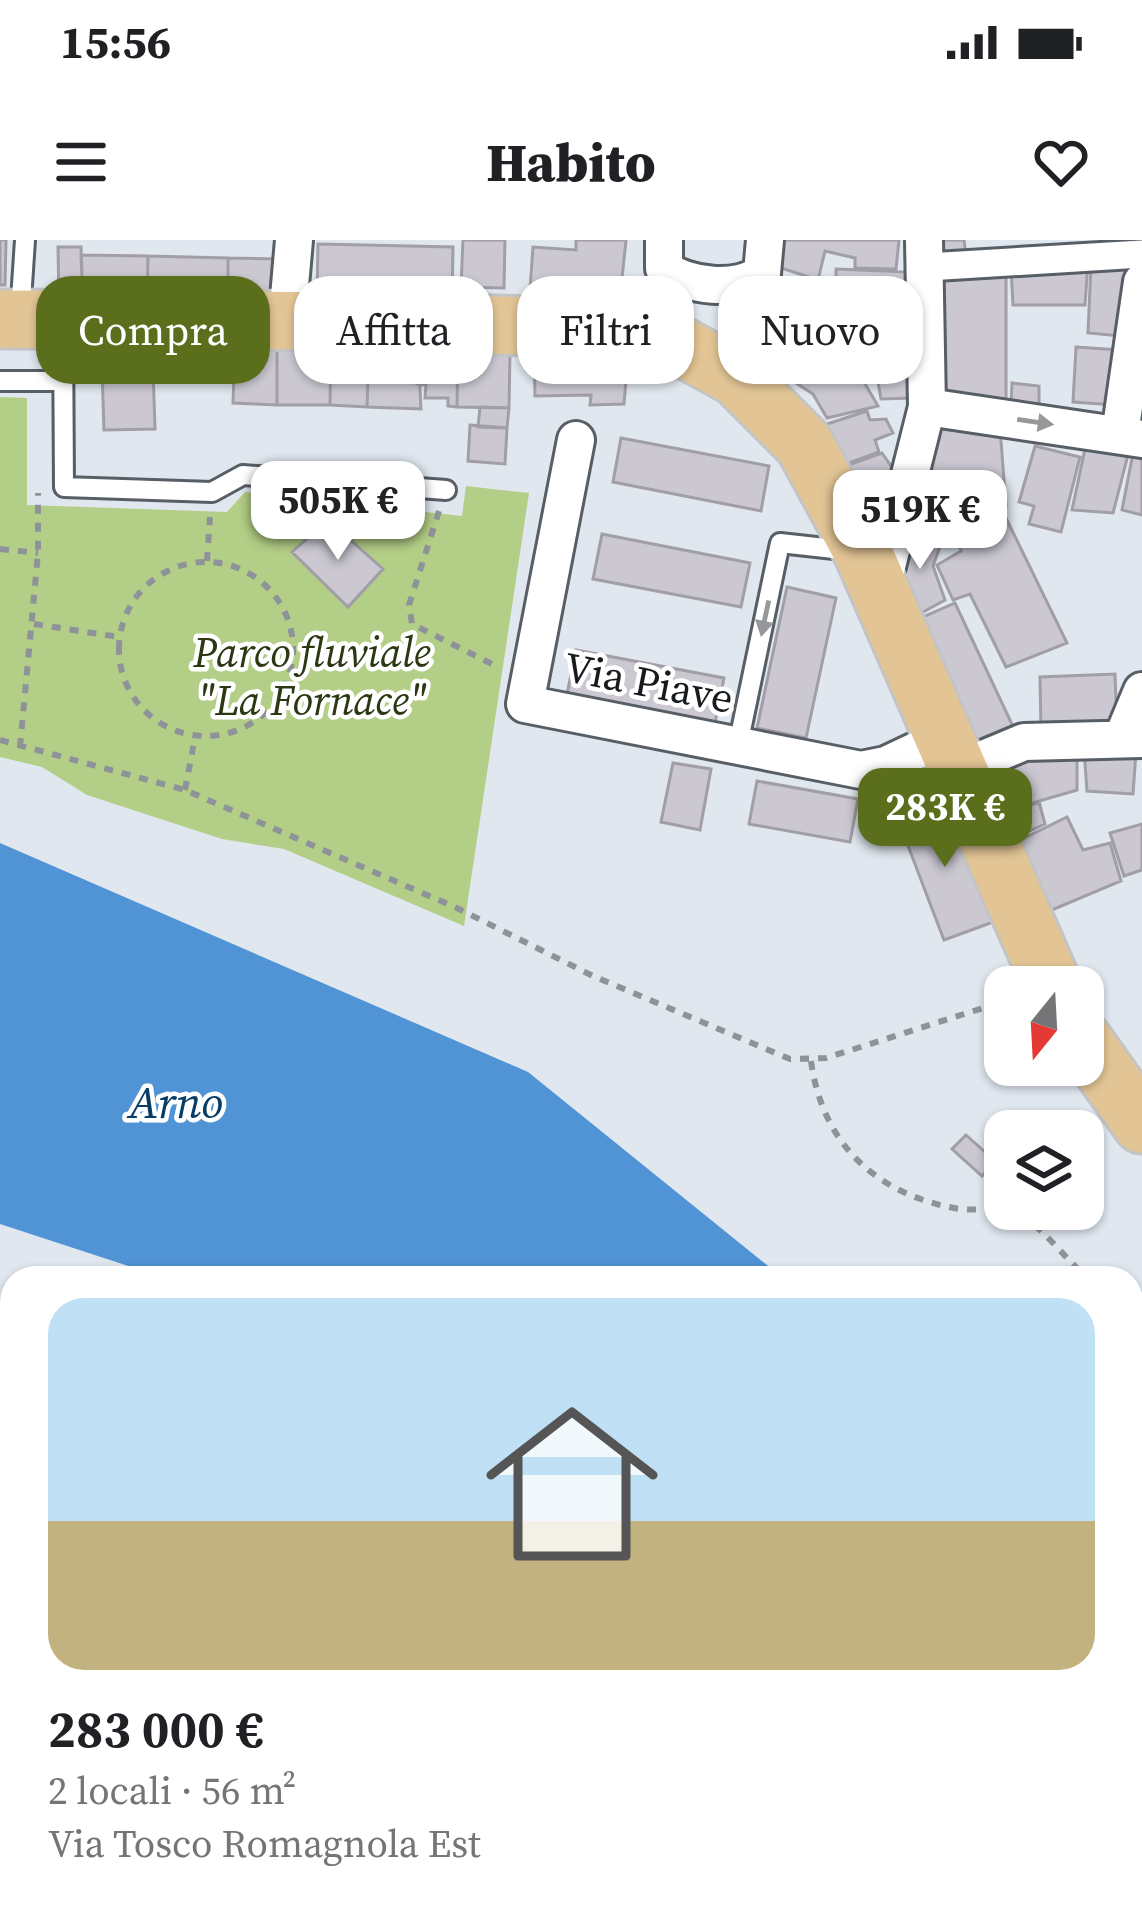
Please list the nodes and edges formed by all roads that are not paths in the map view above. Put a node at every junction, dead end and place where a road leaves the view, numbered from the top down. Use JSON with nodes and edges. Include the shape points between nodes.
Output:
{"nodes":[{"id":1,"x":25,"y":240,"type":"edge"},
{"id":2,"x":294,"y":240,"type":"edge"},
{"id":3,"x":664,"y":240,"type":"edge"},
{"id":4,"x":926,"y":254,"type":"edge"},
{"id":5,"x":1142,"y":254,"type":"edge"},
{"id":6,"x":763,"y":257,"type":"edge"},
{"id":7,"x":1142,"y":282,"type":"edge"},
{"id":8,"x":27,"y":319,"type":"edge"},
{"id":9,"x":287,"y":320,"type":"junction"},
{"id":10,"x":718,"y":366,"type":"edge"},
{"id":11,"x":0,"y":381,"type":"edge"},
{"id":12,"x":36,"y":381,"type":"edge"},
{"id":13,"x":64,"y":384,"type":"edge"},
{"id":14,"x":745,"y":384,"type":"edge"},
{"id":15,"x":927,"y":406,"type":"junction"},
{"id":16,"x":1131,"y":436,"type":"edge"},
{"id":17,"x":576,"y":440,"type":"dead end"},
{"id":18,"x":446,"y":490,"type":"road end"},
{"id":19,"x":872,"y":573,"type":"junction"},
{"id":20,"x":1142,"y":691,"type":"edge"},
{"id":21,"x":1132,"y":739,"type":"edge"},
{"id":22,"x":738,"y":746,"type":"junction"},
{"id":23,"x":950,"y":754,"type":"junction"},
{"id":24,"x":1044,"y":966,"type":"edge"},
{"id":25,"x":1104,"y":1071,"type":"edge"},
{"id":26,"x":1142,"y":1124,"type":"edge"}],
"edges":[{"from":1,"to":8,"type":"lane"},
{"from":2,"to":9,"type":"street"},
{"from":3,"to":6,"type":"street","via":[[664,268],[672,274],[732,286]]},
{"from":4,"to":5,"type":"street"},
{"from":4,"to":15,"type":"street"},
{"from":7,"to":16,"type":"street"},
{"from":8,"to":9,"type":"main road"},
{"from":9,"to":10,"type":"main road","via":[[607,329],[675,343]]},
{"from":11,"to":12,"type":"lane"},
{"from":13,"to":18,"type":"lane","via":[[64,487],[212,492],[243,475]]},
{"from":14,"to":19,"type":"main road","via":[[804,444]]},
{"from":15,"to":16,"type":"street","one_way":true},
{"from":15,"to":19,"type":"street"},
{"from":17,"to":22,"type":"street","name":"Via Piave","via":[[525,704]]},
{"from":19,"to":22,"type":"lane","one_way":true,"via":[[780,543]]},
{"from":19,"to":23,"type":"main road"},
{"from":20,"to":21,"type":"street"},
{"from":21,"to":23,"type":"street","name":"Via Piave"},
{"from":22,"to":23,"type":"street","name":"Via Piave","via":[[874,770]]},
{"from":23,"to":24,"type":"main road"},
{"from":25,"to":26,"type":"main road"}]}
